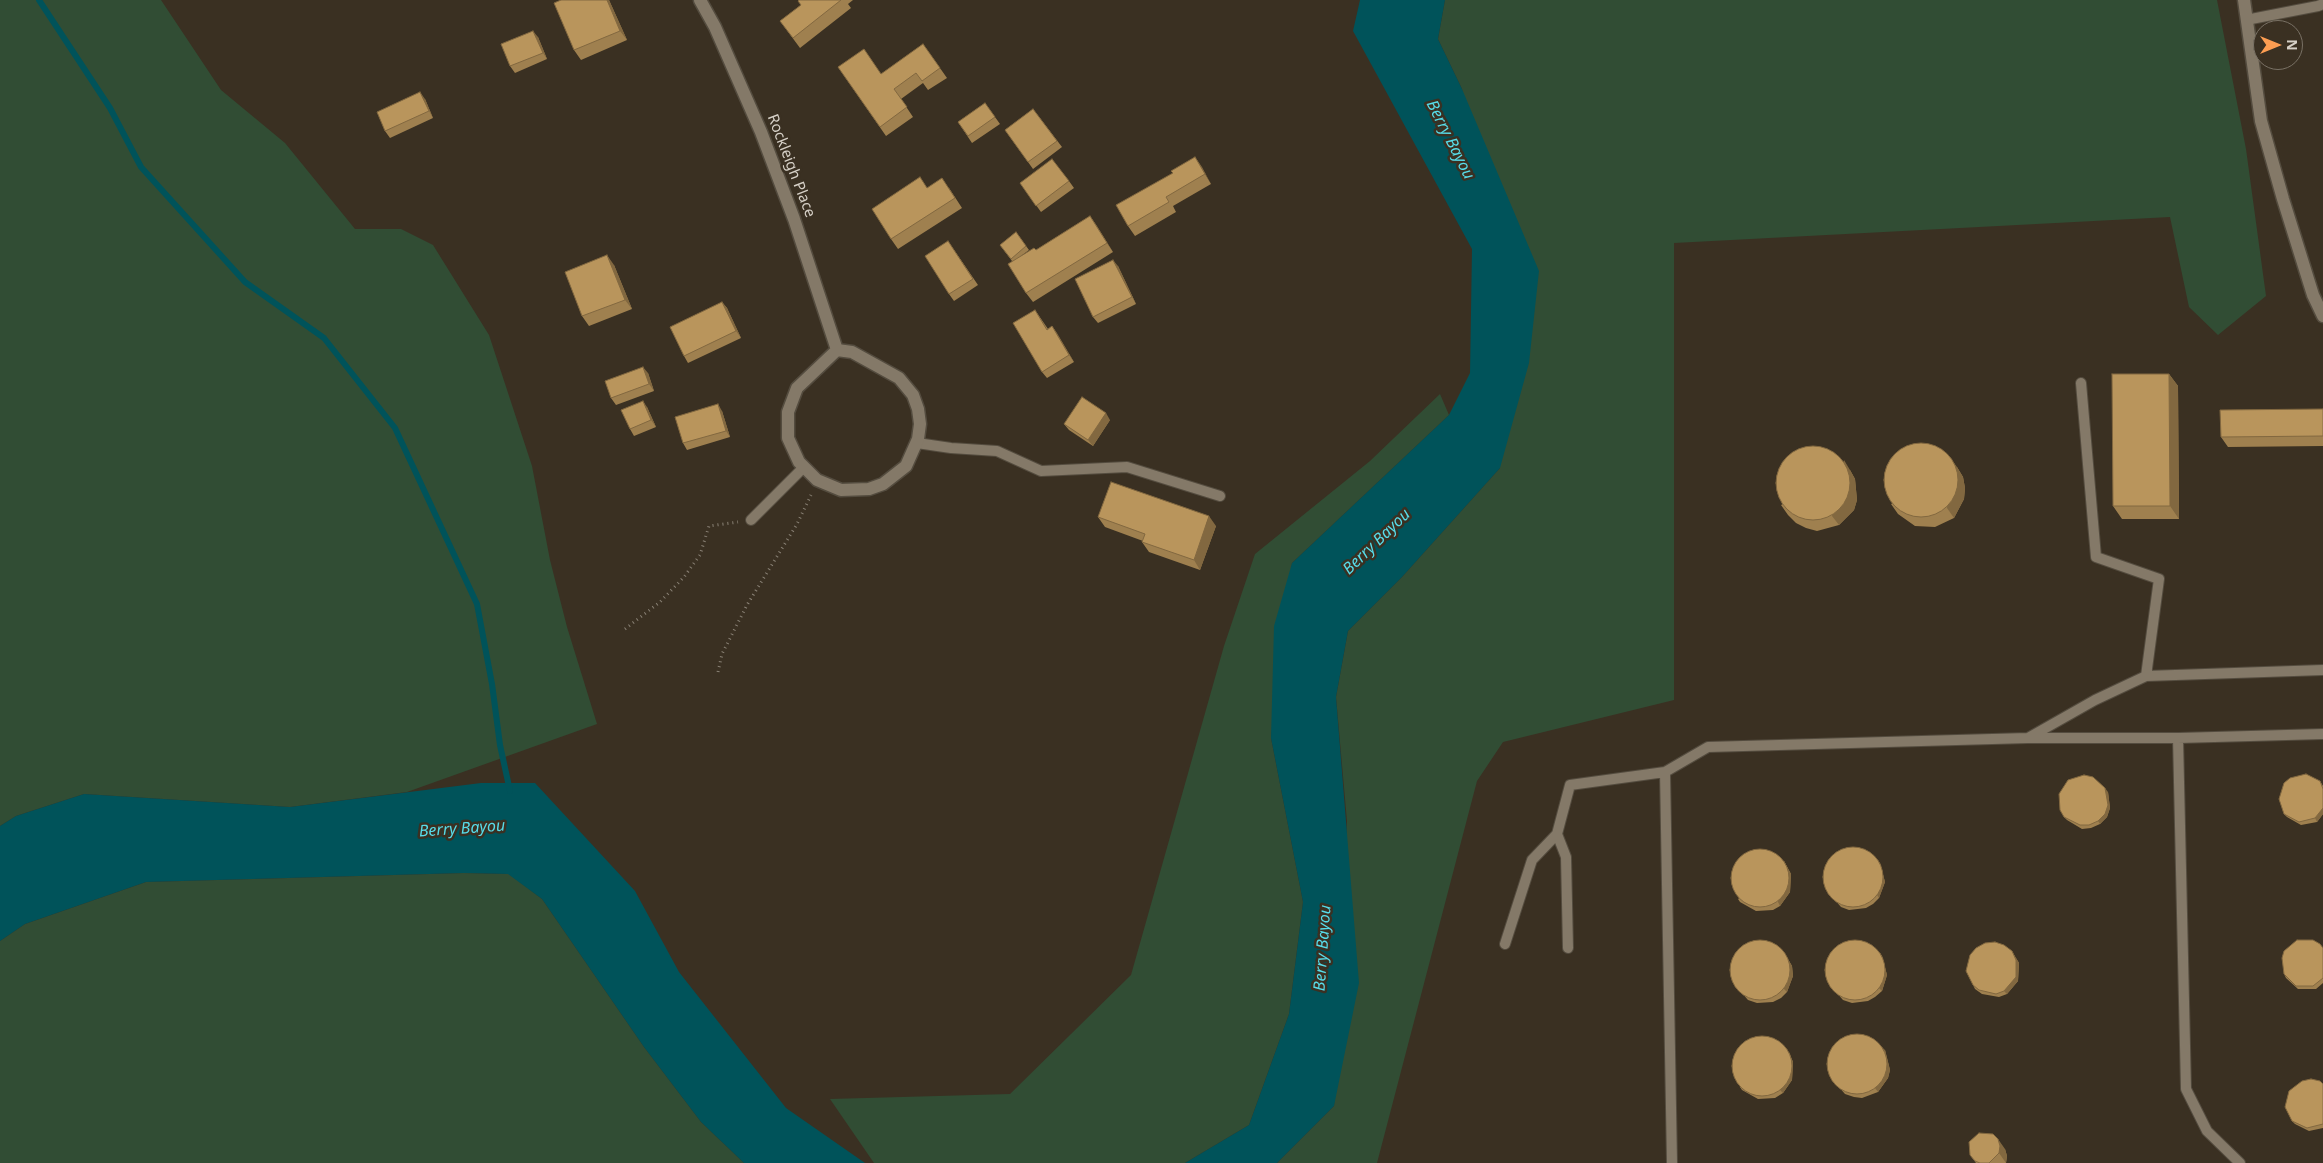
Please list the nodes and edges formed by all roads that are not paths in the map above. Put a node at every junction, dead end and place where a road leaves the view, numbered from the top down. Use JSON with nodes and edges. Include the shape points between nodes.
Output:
{"nodes":[{"id":1,"x":700,"y":0,"type":"edge"},
{"id":2,"x":2244,"y":0,"type":"edge"},
{"id":3,"x":2323,"y":4,"type":"edge"},
{"id":4,"x":2246,"y":20,"type":"junction"},
{"id":5,"x":2323,"y":316,"type":"edge"},
{"id":6,"x":837,"y":350,"type":"junction"},
{"id":7,"x":2080,"y":383,"type":"dead end"},
{"id":8,"x":917,"y":442,"type":"junction"},
{"id":9,"x":803,"y":468,"type":"junction"},
{"id":10,"x":1220,"y":496,"type":"dead end"},
{"id":11,"x":751,"y":520,"type":"road end"},
{"id":12,"x":2323,"y":670,"type":"edge"},
{"id":13,"x":2146,"y":676,"type":"junction"},
{"id":14,"x":2323,"y":734,"type":"edge"},
{"id":15,"x":2028,"y":738,"type":"junction"},
{"id":16,"x":2178,"y":738,"type":"junction"},
{"id":17,"x":1665,"y":772,"type":"junction"},
{"id":18,"x":1557,"y":834,"type":"junction"},
{"id":19,"x":1505,"y":944,"type":"dead end"},
{"id":20,"x":1568,"y":948,"type":"dead end"},
{"id":21,"x":1672,"y":1163,"type":"edge"},
{"id":22,"x":2240,"y":1163,"type":"edge"}],
"edges":[{"from":1,"to":6,"type":"street","name":"Rockleigh Place","via":[[762,132]]},
{"from":2,"to":4,"type":"street"},
{"from":3,"to":4,"type":"lane"},
{"from":4,"to":5,"type":"street","via":[[2262,121],[2313,295]]},
{"from":6,"to":8,"type":"street","via":[[852,352],[869,360],[907,386],[918,409]]},
{"from":6,"to":9,"type":"street","via":[[797,388],[791,400],[788,438]]},
{"from":7,"to":13,"type":"lane","via":[[2096,557],[2159,579]]},
{"from":8,"to":9,"type":"street","via":[[906,466],[883,484],[854,491],[841,490],[817,480]]},
{"from":8,"to":10,"type":"lane","via":[[997,451],[1041,471],[1127,467]]},
{"from":9,"to":11,"type":"lane"},
{"from":12,"to":13,"type":"lane"},
{"from":13,"to":15,"type":"lane"},
{"from":14,"to":16,"type":"lane"},
{"from":15,"to":16,"type":"lane"},
{"from":15,"to":17,"type":"lane","via":[[1708,747]]},
{"from":16,"to":22,"type":"lane","via":[[2186,1089],[2207,1131]]},
{"from":17,"to":18,"type":"lane","via":[[1570,785]]},
{"from":17,"to":21,"type":"lane"},
{"from":18,"to":19,"type":"lane","via":[[1532,860]]},
{"from":18,"to":20,"type":"lane","via":[[1566,857]]}]}
